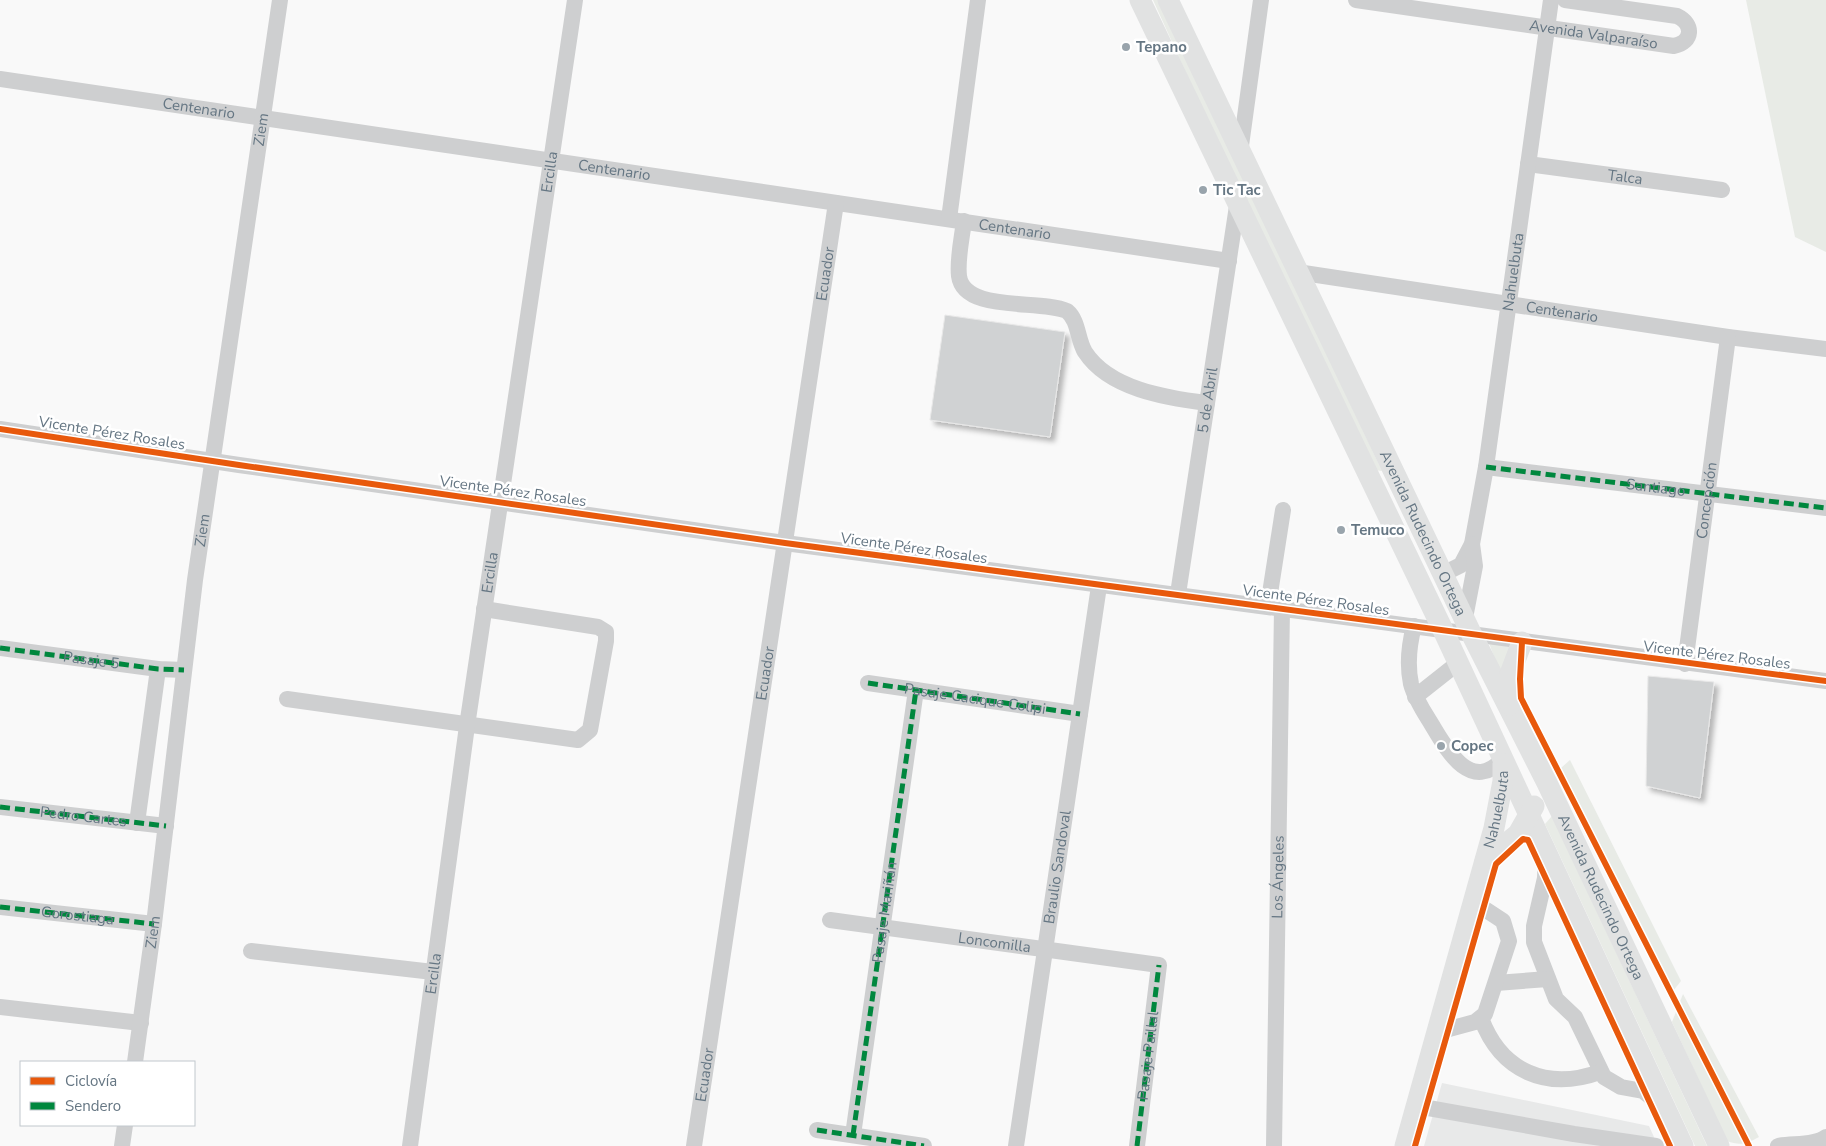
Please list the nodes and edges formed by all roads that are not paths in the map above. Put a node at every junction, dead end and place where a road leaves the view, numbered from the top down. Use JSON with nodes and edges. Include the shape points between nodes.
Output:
{"nodes":[{"id":1,"x":280,"y":0,"type":"edge"},
{"id":2,"x":575,"y":0,"type":"edge"},
{"id":3,"x":978,"y":0,"type":"edge"},
{"id":4,"x":1140,"y":0,"type":"edge"},
{"id":5,"x":1168,"y":0,"type":"edge"},
{"id":6,"x":1261,"y":0,"type":"edge"},
{"id":7,"x":1356,"y":0,"type":"edge"},
{"id":8,"x":1551,"y":0,"type":"edge"},
{"id":9,"x":1565,"y":0,"type":"edge"},
{"id":10,"x":1547,"y":27,"type":"junction"},
{"id":11,"x":0,"y":79,"type":"edge"},
{"id":12,"x":262,"y":118,"type":"junction"},
{"id":13,"x":1240,"y":153,"type":"junction"},
{"id":14,"x":551,"y":160,"type":"junction"},
{"id":15,"x":1528,"y":164,"type":"junction"},
{"id":16,"x":1722,"y":190,"type":"dead end"},
{"id":17,"x":836,"y":202,"type":"junction"},
{"id":18,"x":1238,"y":206,"type":"junction"},
{"id":19,"x":956,"y":220,"type":"junction"},
{"id":20,"x":1229,"y":261,"type":"junction"},
{"id":21,"x":1298,"y":272,"type":"junction"},
{"id":22,"x":1508,"y":304,"type":"junction"},
{"id":23,"x":1728,"y":337,"type":"junction"},
{"id":24,"x":1826,"y":349,"type":"edge"},
{"id":25,"x":1207,"y":403,"type":"junction"},
{"id":26,"x":0,"y":429,"type":"edge"},
{"id":27,"x":212,"y":461,"type":"junction"},
{"id":28,"x":1486,"y":467,"type":"junction"},
{"id":29,"x":1707,"y":494,"type":"junction"},
{"id":30,"x":500,"y":502,"type":"junction"},
{"id":31,"x":1826,"y":508,"type":"edge"},
{"id":32,"x":1283,"y":510,"type":"dead end"},
{"id":33,"x":785,"y":543,"type":"junction"},
{"id":34,"x":1472,"y":544,"type":"junction"},
{"id":35,"x":1443,"y":574,"type":"junction"},
{"id":36,"x":1099,"y":586,"type":"junction"},
{"id":37,"x":1178,"y":594,"type":"junction"},
{"id":38,"x":1275,"y":607,"type":"junction"},
{"id":39,"x":484,"y":609,"type":"junction"},
{"id":40,"x":1414,"y":626,"type":"junction"},
{"id":41,"x":1468,"y":626,"type":"junction"},
{"id":42,"x":1443,"y":630,"type":"junction"},
{"id":43,"x":1522,"y":642,"type":"junction"},
{"id":44,"x":0,"y":648,"type":"edge"},
{"id":45,"x":1458,"y":662,"type":"junction"},
{"id":46,"x":1685,"y":664,"type":"junction"},
{"id":47,"x":158,"y":669,"type":"junction"},
{"id":48,"x":184,"y":670,"type":"junction"},
{"id":49,"x":1826,"y":681,"type":"edge"},
{"id":50,"x":868,"y":683,"type":"dead end"},
{"id":51,"x":916,"y":690,"type":"junction"},
{"id":52,"x":1416,"y":697,"type":"junction"},
{"id":53,"x":288,"y":699,"type":"dead end"},
{"id":54,"x":1511,"y":712,"type":"junction"},
{"id":55,"x":1080,"y":714,"type":"junction"},
{"id":56,"x":468,"y":726,"type":"junction"},
{"id":57,"x":1503,"y":759,"type":"junction"},
{"id":58,"x":1547,"y":783,"type":"junction"},
{"id":59,"x":0,"y":807,"type":"edge"},
{"id":60,"x":1529,"y":814,"type":"junction"},
{"id":61,"x":138,"y":823,"type":"junction"},
{"id":62,"x":166,"y":826,"type":"junction"},
{"id":63,"x":1546,"y":852,"type":"junction"},
{"id":64,"x":1485,"y":861,"type":"junction"},
{"id":65,"x":1474,"y":902,"type":"junction"},
{"id":66,"x":0,"y":907,"type":"edge"},
{"id":67,"x":830,"y":920,"type":"dead end"},
{"id":68,"x":154,"y":924,"type":"junction"},
{"id":69,"x":882,"y":926,"type":"junction"},
{"id":70,"x":1045,"y":949,"type":"junction"},
{"id":71,"x":251,"y":951,"type":"dead end"},
{"id":72,"x":1160,"y":965,"type":"joint"},
{"id":73,"x":433,"y":972,"type":"junction"},
{"id":74,"x":1548,"y":979,"type":"junction"},
{"id":75,"x":1496,"y":983,"type":"junction"},
{"id":76,"x":0,"y":1007,"type":"edge"},
{"id":77,"x":1481,"y":1018,"type":"junction"},
{"id":78,"x":141,"y":1023,"type":"junction"},
{"id":79,"x":1438,"y":1032,"type":"junction"},
{"id":80,"x":135,"y":1061,"type":"edge"},
{"id":81,"x":1600,"y":1072,"type":"junction"},
{"id":82,"x":1417,"y":1106,"type":"junction"},
{"id":83,"x":1666,"y":1110,"type":"junction"},
{"id":84,"x":125,"y":1126,"type":"edge"},
{"id":85,"x":817,"y":1130,"type":"dead end"},
{"id":86,"x":853,"y":1135,"type":"junction"},
{"id":87,"x":1826,"y":1137,"type":"edge"},
{"id":88,"x":1577,"y":1140,"type":"edge"},
{"id":89,"x":122,"y":1146,"type":"edge"},
{"id":90,"x":410,"y":1146,"type":"edge"},
{"id":91,"x":694,"y":1146,"type":"edge"},
{"id":92,"x":924,"y":1146,"type":"edge"},
{"id":93,"x":1016,"y":1146,"type":"edge"},
{"id":94,"x":1137,"y":1146,"type":"edge"},
{"id":95,"x":1274,"y":1146,"type":"edge"},
{"id":96,"x":1405,"y":1146,"type":"edge"},
{"id":97,"x":1656,"y":1146,"type":"edge"},
{"id":98,"x":1683,"y":1146,"type":"edge"},
{"id":99,"x":1719,"y":1146,"type":"edge"},
{"id":100,"x":1778,"y":1146,"type":"edge"}],
"edges":[{"from":1,"to":12,"type":"street","name":"Ziem"},
{"from":2,"to":14,"type":"street","name":"Ercilla"},
{"from":3,"to":19,"type":"street"},
{"from":4,"to":18,"type":"main road","name":"Avenida Rudecindo Ortega"},
{"from":5,"to":13,"type":"main road","name":"Avenida Rudecindo Ortega"},
{"from":6,"to":13,"type":"street"},
{"from":7,"to":10,"type":"street","name":"Avenida Valparaíso"},
{"from":8,"to":10,"type":"street","name":"Nahuelbuta"},
{"from":9,"to":10,"type":"street","name":"Avenida Valparaíso","via":[[1677,16],[1687,22],[1690,28],[1688,36],[1682,44],[1674,46]]},
{"from":10,"to":15,"type":"street","name":"Nahuelbuta"},
{"from":11,"to":12,"type":"street","name":"Centenario"},
{"from":12,"to":14,"type":"street","name":"Centenario"},
{"from":12,"to":27,"type":"street","name":"Ziem"},
{"from":13,"to":21,"type":"main road","name":"Avenida Rudecindo Ortega"},
{"from":14,"to":17,"type":"street","name":"Centenario"},
{"from":14,"to":30,"type":"street","name":"Ercilla"},
{"from":15,"to":16,"type":"street","name":"Talca"},
{"from":15,"to":22,"type":"street","name":"Nahuelbuta"},
{"from":17,"to":19,"type":"street","name":"Centenario"},
{"from":17,"to":33,"type":"street","name":"Ecuador"},
{"from":18,"to":20,"type":"street","name":"5 de Abril"},
{"from":18,"to":42,"type":"main road","name":"Avenida Rudecindo Ortega"},
{"from":19,"to":20,"type":"street","name":"Centenario"},
{"from":19,"to":25,"type":"street","via":[[958,273],[969,294],[983,299],[1067,311],[1074,318],[1082,347],[1104,371],[1120,381],[1154,393]]},
{"from":20,"to":25,"type":"street","name":"5 de Abril"},
{"from":21,"to":22,"type":"street","name":"Centenario"},
{"from":21,"to":35,"type":"main road","name":"Avenida Rudecindo Ortega"},
{"from":22,"to":23,"type":"street","name":"Centenario"},
{"from":22,"to":28,"type":"street","name":"Nahuelbuta"},
{"from":23,"to":24,"type":"street","name":"Centenario"},
{"from":23,"to":29,"type":"street","name":"Concepción"},
{"from":25,"to":37,"type":"street","name":"5 de Abril"},
{"from":26,"to":27,"type":"street","name":"Vicente Pérez Rosales"},
{"from":27,"to":30,"type":"street","name":"Vicente Pérez Rosales"},
{"from":27,"to":48,"type":"street","name":"Ziem"},
{"from":28,"to":29,"type":"street","name":"Santiago"},
{"from":28,"to":34,"type":"street","name":"Nahuelbuta"},
{"from":29,"to":31,"type":"street","name":"Santiago"},
{"from":29,"to":46,"type":"street","name":"Concepción"},
{"from":30,"to":33,"type":"street","name":"Vicente Pérez Rosales"},
{"from":30,"to":39,"type":"street","name":"Ercilla"},
{"from":32,"to":38,"type":"street","name":"Los Ángeles"},
{"from":33,"to":36,"type":"street","name":"Vicente Pérez Rosales"},
{"from":33,"to":91,"type":"street","name":"Ecuador"},
{"from":34,"to":35,"type":"street","name":"Nahuelbuta","via":[[1461,565]]},
{"from":34,"to":41,"type":"street","name":"Nahuelbuta","via":[[1475,566]]},
{"from":35,"to":41,"type":"main road","name":"Avenida Rudecindo Ortega"},
{"from":36,"to":37,"type":"street","name":"Vicente Pérez Rosales"},
{"from":36,"to":55,"type":"street","name":"Braulio Sandoval"},
{"from":37,"to":38,"type":"street","name":"Vicente Pérez Rosales"},
{"from":38,"to":40,"type":"street","name":"Vicente Pérez Rosales"},
{"from":38,"to":95,"type":"street","name":"Los Ángeles"},
{"from":39,"to":56,"type":"street","name":"Ercilla"},
{"from":39,"to":56,"type":"street","via":[[598,627],[606,632],[606,641],[590,730],[585,736],[578,740]]},
{"from":40,"to":42,"type":"street","name":"Vicente Pérez Rosales"},
{"from":40,"to":52,"type":"street","via":[[1409,661]]},
{"from":41,"to":42,"type":"street","name":"Vicente Pérez Rosales"},
{"from":41,"to":43,"type":"street","name":"Vicente Pérez Rosales"},
{"from":41,"to":54,"type":"main road","name":"Avenida Rudecindo Ortega"},
{"from":42,"to":45,"type":"main road","name":"Avenida Rudecindo Ortega"},
{"from":43,"to":46,"type":"street","name":"Vicente Pérez Rosales"},
{"from":43,"to":54,"type":"main road","via":[[1510,674]]},
{"from":44,"to":47,"type":"street","name":"Pasaje 5"},
{"from":45,"to":52,"type":"street"},
{"from":45,"to":57,"type":"main road","name":"Avenida Rudecindo Ortega"},
{"from":46,"to":49,"type":"street","name":"Vicente Pérez Rosales"},
{"from":47,"to":48,"type":"street","name":"Pasaje 5"},
{"from":47,"to":61,"type":"street"},
{"from":48,"to":62,"type":"street","name":"Ziem"},
{"from":50,"to":51,"type":"street","name":"Pasaje Cacique Colipi"},
{"from":51,"to":55,"type":"street","name":"Pasaje Cacique Colipi"},
{"from":51,"to":69,"type":"street","name":"Pasaje Mariñán"},
{"from":52,"to":57,"type":"street","via":[[1450,755],[1458,762],[1467,768],[1486,771]]},
{"from":53,"to":56,"type":"street"},
{"from":54,"to":58,"type":"main road","name":"Avenida Rudecindo Ortega"},
{"from":55,"to":70,"type":"street","name":"Braulio Sandoval"},
{"from":56,"to":73,"type":"street","name":"Ercilla"},
{"from":57,"to":60,"type":"main road","name":"Avenida Rudecindo Ortega"},
{"from":57,"to":64,"type":"main road","name":"Nahuelbuta","via":[[1500,805]]},
{"from":58,"to":60,"type":"main road","name":"Nahuelbuta"},
{"from":58,"to":99,"type":"main road","name":"Avenida Rudecindo Ortega"},
{"from":59,"to":61,"type":"street","name":"Pedro Cartes"},
{"from":60,"to":63,"type":"main road","name":"Avenida Rudecindo Ortega"},
{"from":60,"to":64,"type":"main road","name":"Nahuelbuta","via":[[1518,834]]},
{"from":61,"to":62,"type":"street","name":"Pedro Cartes"},
{"from":62,"to":68,"type":"street","name":"Ziem"},
{"from":63,"to":74,"type":"street","via":[[1534,942]]},
{"from":63,"to":83,"type":"main road","name":"Avenida Rudecindo Ortega"},
{"from":64,"to":65,"type":"main road","name":"Nahuelbuta"},
{"from":65,"to":75,"type":"street","via":[[1503,921],[1509,941]]},
{"from":65,"to":79,"type":"main road","name":"Nahuelbuta"},
{"from":66,"to":68,"type":"street","name":"Gorostiaga"},
{"from":67,"to":69,"type":"street","name":"Loncomilla"},
{"from":68,"to":78,"type":"street","name":"Ziem"},
{"from":69,"to":70,"type":"street","name":"Loncomilla"},
{"from":69,"to":86,"type":"street","name":"Pasaje Mariñán"},
{"from":70,"to":72,"type":"street","name":"Loncomilla"},
{"from":70,"to":93,"type":"street","name":"Braulio Sandoval"},
{"from":71,"to":73,"type":"street"},
{"from":72,"to":94,"type":"street","name":"Pasaje Paillal"},
{"from":73,"to":90,"type":"street","name":"Ercilla"},
{"from":74,"to":75,"type":"street"},
{"from":74,"to":81,"type":"street","via":[[1556,999],[1575,1017]]},
{"from":75,"to":77,"type":"street","via":[[1488,1009]]},
{"from":76,"to":78,"type":"street"},
{"from":77,"to":79,"type":"street","via":[[1468,1025]]},
{"from":77,"to":81,"type":"street","via":[[1506,1060],[1532,1074],[1566,1079]]},
{"from":78,"to":80,"type":"street","name":"Ziem"},
{"from":79,"to":82,"type":"main road","name":"Nahuelbuta"},
{"from":81,"to":83,"type":"street","via":[[1615,1085],[1652,1096]]},
{"from":82,"to":88,"type":"street"},
{"from":82,"to":96,"type":"main road","name":"Nahuelbuta"},
{"from":83,"to":98,"type":"main road","name":"Avenida Rudecindo Ortega"},
{"from":84,"to":89,"type":"street"},
{"from":85,"to":86,"type":"street"},
{"from":86,"to":92,"type":"street"},
{"from":87,"to":100,"type":"street","via":[[1814,1145]]},
{"from":88,"to":97,"type":"street"}]}
